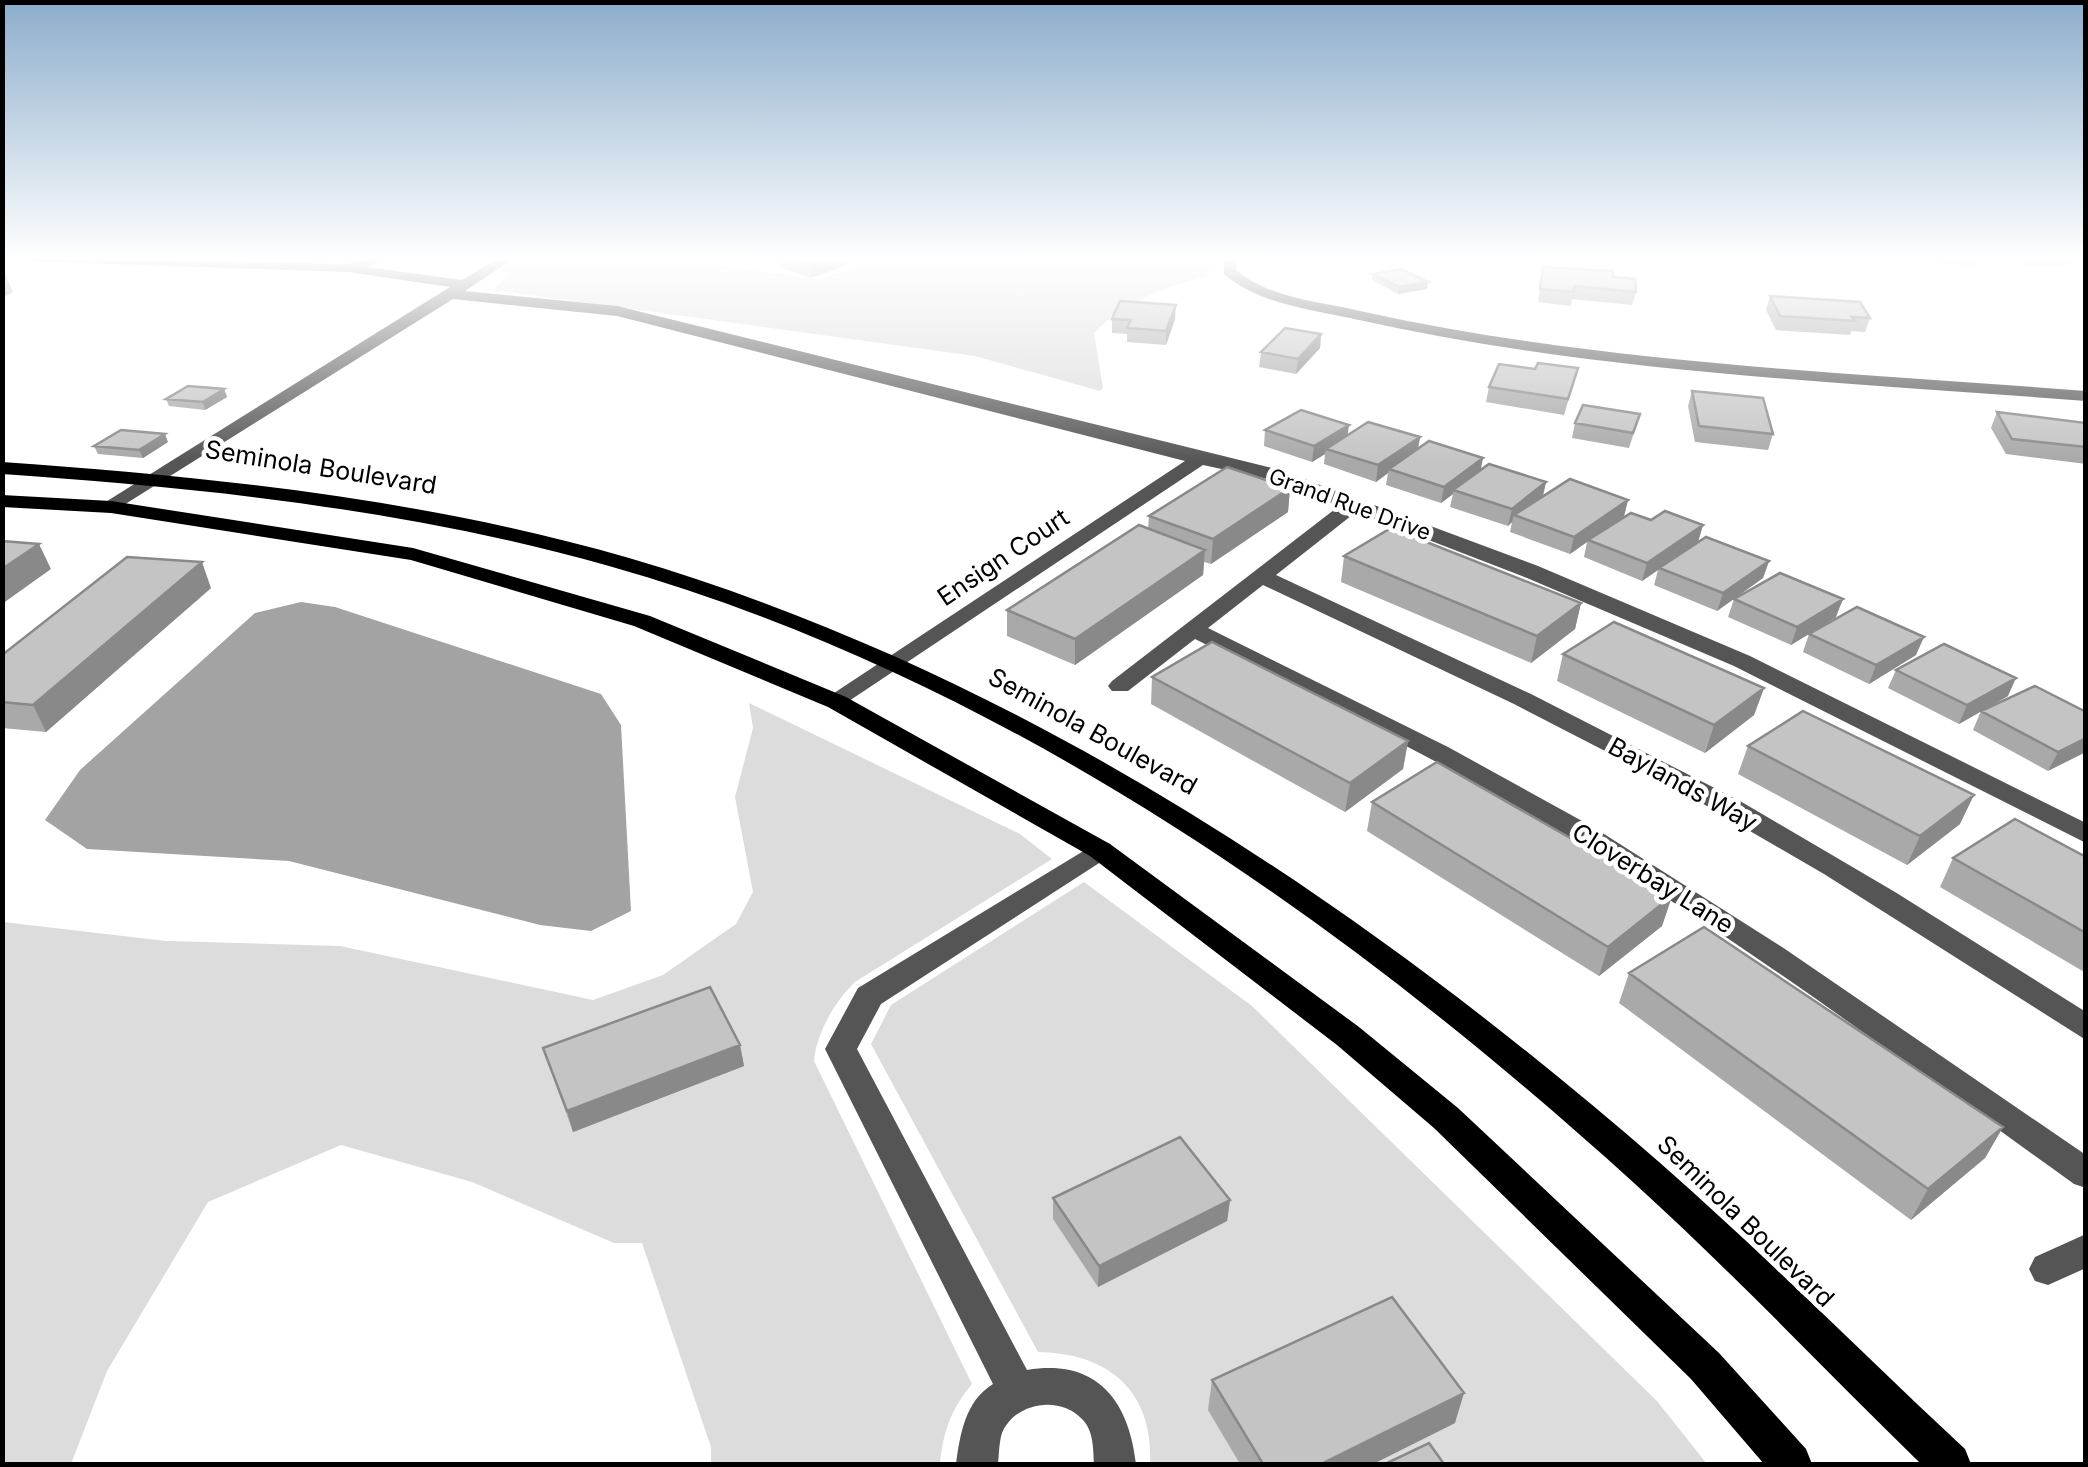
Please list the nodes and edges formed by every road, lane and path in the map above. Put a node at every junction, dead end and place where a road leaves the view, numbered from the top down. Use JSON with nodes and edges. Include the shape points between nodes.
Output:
{"nodes":[{"id":1,"x":400,"y":325,"type":"edge"},
{"id":2,"x":674,"y":325,"type":"edge"},
{"id":3,"x":1406,"y":325,"type":"edge"},
{"id":4,"x":2086,"y":396,"type":"edge"},
{"id":5,"x":1200,"y":459,"type":"junction"},
{"id":6,"x":2,"y":468,"type":"edge"},
{"id":7,"x":159,"y":478,"type":"junction"},
{"id":8,"x":2,"y":501,"type":"edge"},
{"id":9,"x":1354,"y":504,"type":"junction"},
{"id":10,"x":111,"y":508,"type":"junction"},
{"id":11,"x":1261,"y":576,"type":"junction"},
{"id":12,"x":1192,"y":629,"type":"junction"},
{"id":13,"x":894,"y":663,"type":"junction"},
{"id":14,"x":1120,"y":686,"type":"dead end"},
{"id":15,"x":837,"y":702,"type":"junction"},
{"id":16,"x":2086,"y":834,"type":"edge"},
{"id":17,"x":1100,"y":850,"type":"junction"},
{"id":18,"x":2086,"y":1028,"type":"edge"},
{"id":19,"x":2086,"y":1174,"type":"edge"},
{"id":20,"x":2086,"y":1250,"type":"edge"},
{"id":21,"x":2048,"y":1269,"type":"dead end"},
{"id":22,"x":1017,"y":1390,"type":"junction"},
{"id":23,"x":977,"y":1464,"type":"edge"},
{"id":24,"x":1115,"y":1464,"type":"edge"},
{"id":25,"x":1791,"y":1464,"type":"edge"},
{"id":26,"x":1950,"y":1464,"type":"edge"}],
"edges":[{"from":1,"to":7,"type":"street"},
{"from":2,"to":5,"type":"street","name":"Grand Rue Drive"},
{"from":3,"to":4,"type":"street","via":[[1674,363]]},
{"from":5,"to":9,"type":"street","name":"Grand Rue Drive","via":[[1273,474]]},
{"from":5,"to":13,"type":"street","name":"Ensign Court"},
{"from":6,"to":7,"type":"main road","name":"Seminola Boulevard"},
{"from":7,"to":10,"type":"street"},
{"from":7,"to":13,"type":"main road","name":"Seminola Boulevard","via":[[476,526],[702,588]]},
{"from":8,"to":10,"type":"main road"},
{"from":9,"to":11,"type":"street"},
{"from":9,"to":16,"type":"street","name":"Grand Rue Drive","via":[[1530,570],[1742,662]]},
{"from":10,"to":15,"type":"main road","via":[[413,554],[642,621]]},
{"from":11,"to":12,"type":"street"},
{"from":11,"to":18,"type":"street","name":"Baylands Way","via":[[1496,684],[1687,783],[1890,900]]},
{"from":12,"to":14,"type":"street"},
{"from":12,"to":19,"type":"street","name":"Cloverbay Lane","via":[[1400,731],[1582,832],[1790,964]]},
{"from":13,"to":15,"type":"street","name":"Ensign Court"},
{"from":13,"to":26,"type":"main road","name":"Seminola Boulevard","via":[[1154,800],[1398,970],[1641,1168]]},
{"from":15,"to":17,"type":"main road"},
{"from":17,"to":22,"type":"street","via":[[869,996],[841,1048]]},
{"from":17,"to":25,"type":"main road","via":[[1446,1118],[1706,1366]]},
{"from":20,"to":21,"type":"street"},
{"from":22,"to":23,"type":"street","via":[[984,1419]]},
{"from":22,"to":24,"type":"street","via":[[1061,1386],[1091,1401],[1112,1428]]}]}
